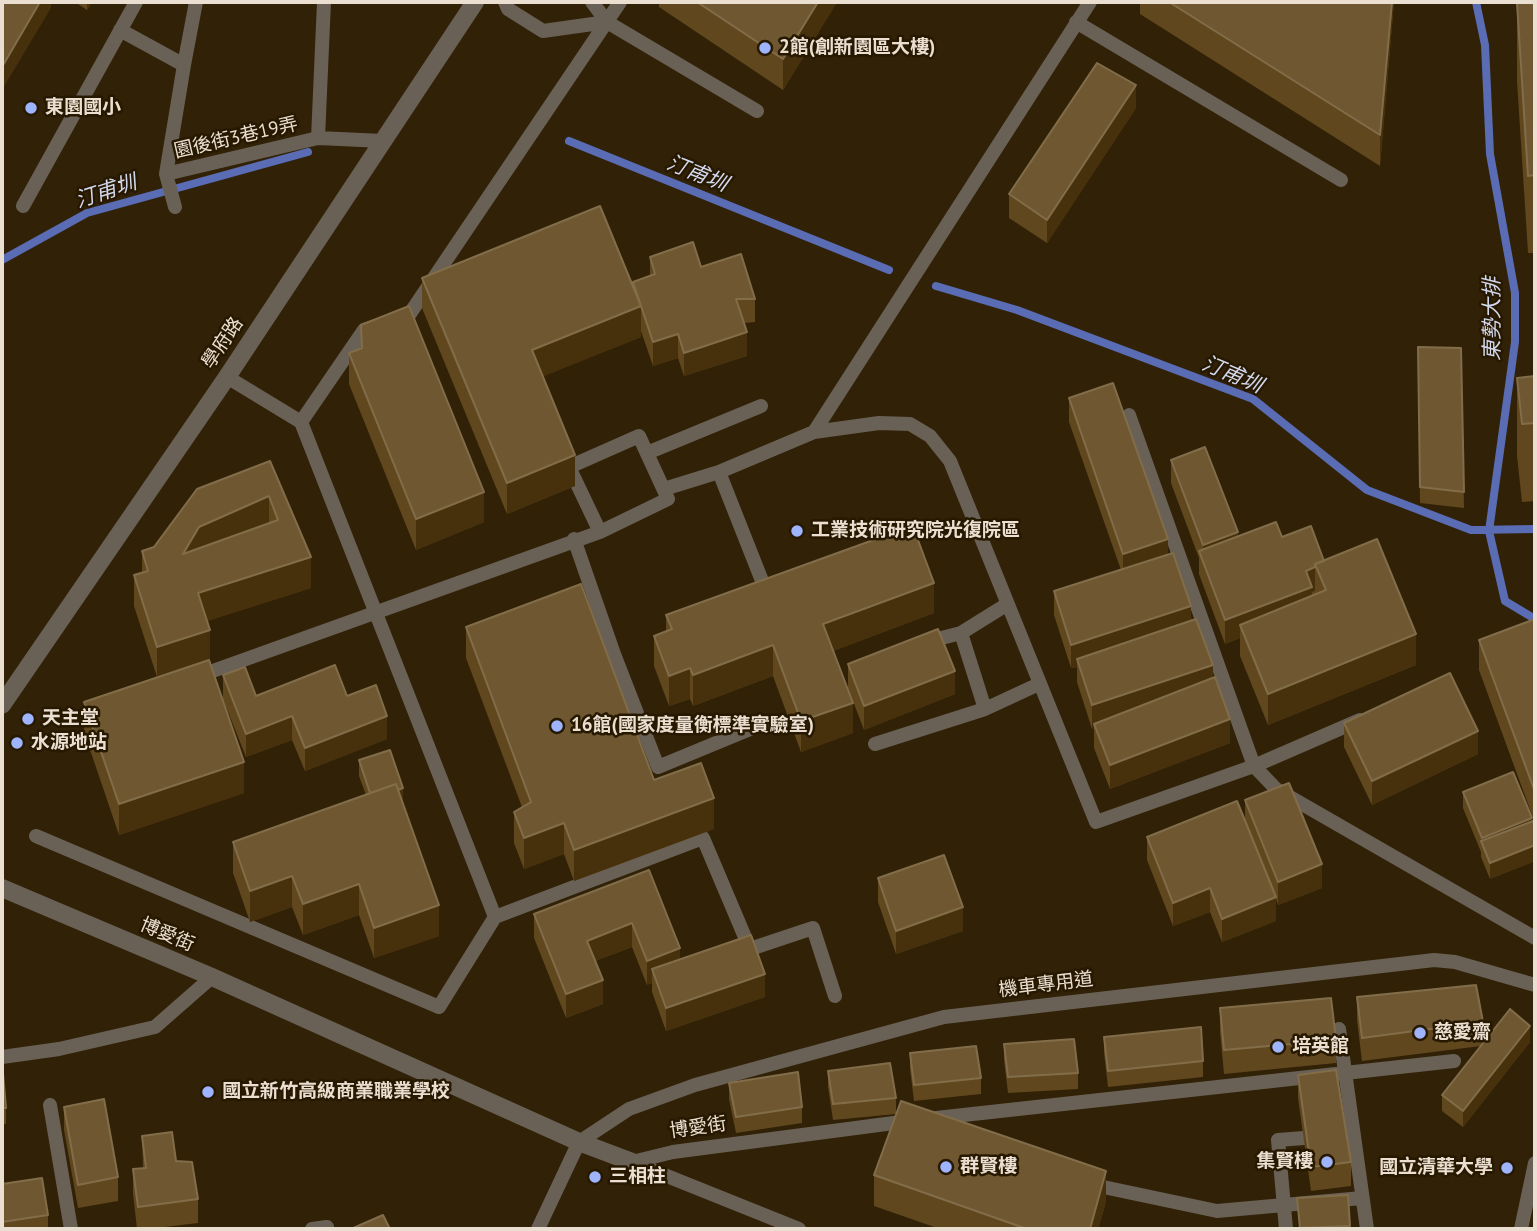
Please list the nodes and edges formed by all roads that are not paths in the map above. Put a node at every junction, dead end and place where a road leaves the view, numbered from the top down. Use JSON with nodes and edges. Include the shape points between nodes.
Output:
{"nodes":[{"id":1,"x":136,"y":2,"type":"edge"},
{"id":2,"x":196,"y":2,"type":"edge"},
{"id":3,"x":324,"y":2,"type":"edge"},
{"id":4,"x":475,"y":2,"type":"edge"},
{"id":5,"x":505,"y":2,"type":"edge"},
{"id":6,"x":592,"y":2,"type":"edge"},
{"id":7,"x":620,"y":2,"type":"edge"},
{"id":8,"x":1090,"y":2,"type":"edge"},
{"id":9,"x":607,"y":22,"type":"junction"},
{"id":10,"x":1076,"y":22,"type":"junction"},
{"id":11,"x":120,"y":30,"type":"junction"},
{"id":12,"x":184,"y":65,"type":"junction"},
{"id":13,"x":757,"y":111,"type":"dead end"},
{"id":14,"x":318,"y":138,"type":"junction"},
{"id":15,"x":383,"y":141,"type":"junction"},
{"id":16,"x":166,"y":174,"type":"junction"},
{"id":17,"x":1341,"y":180,"type":"dead end"},
{"id":18,"x":23,"y":206,"type":"dead end"},
{"id":19,"x":175,"y":207,"type":"dead end"},
{"id":20,"x":226,"y":377,"type":"junction"},
{"id":21,"x":761,"y":406,"type":"dead end"},
{"id":22,"x":1129,"y":415,"type":"dead end"},
{"id":23,"x":301,"y":422,"type":"junction"},
{"id":24,"x":814,"y":432,"type":"junction"},
{"id":25,"x":647,"y":453,"type":"junction"},
{"id":26,"x":719,"y":472,"type":"junction"},
{"id":27,"x":664,"y":489,"type":"junction"},
{"id":28,"x":600,"y":533,"type":"junction"},
{"id":29,"x":574,"y":539,"type":"junction"},
{"id":30,"x":768,"y":596,"type":"edge"},
{"id":31,"x":1006,"y":605,"type":"junction"},
{"id":32,"x":377,"y":611,"type":"junction"},
{"id":33,"x":961,"y":633,"type":"junction"},
{"id":34,"x":926,"y":642,"type":"edge"},
{"id":35,"x":1039,"y":684,"type":"junction"},
{"id":36,"x":176,"y":685,"type":"edge"},
{"id":37,"x":2,"y":705,"type":"edge"},
{"id":38,"x":985,"y":709,"type":"junction"},
{"id":39,"x":1369,"y":716,"type":"edge"},
{"id":40,"x":767,"y":722,"type":"dead end"},
{"id":41,"x":875,"y":744,"type":"dead end"},
{"id":42,"x":1254,"y":766,"type":"junction"},
{"id":43,"x":36,"y":836,"type":"dead end"},
{"id":44,"x":2,"y":888,"type":"edge"},
{"id":45,"x":495,"y":917,"type":"junction"},
{"id":46,"x":1535,"y":938,"type":"edge"},
{"id":47,"x":212,"y":977,"type":"junction"},
{"id":48,"x":1535,"y":985,"type":"edge"},
{"id":49,"x":835,"y":996,"type":"dead end"},
{"id":50,"x":1339,"y":1029,"type":"dead end"},
{"id":51,"x":2,"y":1057,"type":"edge"},
{"id":52,"x":1454,"y":1061,"type":"dead end"},
{"id":53,"x":1346,"y":1073,"type":"junction"},
{"id":54,"x":50,"y":1105,"type":"dead end"},
{"id":55,"x":909,"y":1121,"type":"junction"},
{"id":56,"x":946,"y":1134,"type":"edge"},
{"id":57,"x":1304,"y":1138,"type":"edge"},
{"id":58,"x":579,"y":1142,"type":"junction"},
{"id":59,"x":632,"y":1162,"type":"junction"},
{"id":60,"x":1535,"y":1163,"type":"edge"},
{"id":61,"x":1070,"y":1177,"type":"edge"},
{"id":62,"x":1362,"y":1198,"type":"junction"},
{"id":63,"x":1284,"y":1206,"type":"junction"},
{"id":64,"x":71,"y":1229,"type":"edge"},
{"id":65,"x":538,"y":1229,"type":"edge"},
{"id":66,"x":799,"y":1229,"type":"edge"},
{"id":67,"x":1286,"y":1229,"type":"edge"},
{"id":68,"x":1367,"y":1229,"type":"edge"},
{"id":69,"x":1521,"y":1229,"type":"edge"}],
"edges":[{"from":1,"to":11,"type":"lane"},
{"from":2,"to":12,"type":"lane","name":"園後街3巷19弄"},
{"from":3,"to":14,"type":"lane"},
{"from":4,"to":15,"type":"street","name":"學府路"},
{"from":5,"to":9,"type":"lane","via":[[508,9],[543,31]]},
{"from":6,"to":9,"type":"lane"},
{"from":7,"to":9,"type":"lane"},
{"from":8,"to":10,"type":"lane"},
{"from":9,"to":13,"type":"lane"},
{"from":9,"to":23,"type":"lane","via":[[409,315],[364,330]]},
{"from":10,"to":17,"type":"lane"},
{"from":10,"to":24,"type":"lane"},
{"from":11,"to":12,"type":"lane"},
{"from":11,"to":18,"type":"lane"},
{"from":12,"to":16,"type":"lane","name":"園後街3巷19弄"},
{"from":14,"to":15,"type":"lane","name":"園後街3巷19弄"},
{"from":14,"to":16,"type":"lane","name":"園後街3巷19弄"},
{"from":15,"to":20,"type":"street","name":"學府路"},
{"from":16,"to":19,"type":"lane"},
{"from":20,"to":23,"type":"lane"},
{"from":20,"to":37,"type":"street","name":"學府路"},
{"from":21,"to":25,"type":"lane"},
{"from":22,"to":42,"type":"lane"},
{"from":23,"to":32,"type":"lane"},
{"from":24,"to":26,"type":"lane"},
{"from":24,"to":31,"type":"lane","via":[[879,423],[910,424],[930,436],[950,461]]},
{"from":25,"to":27,"type":"lane"},
{"from":25,"to":28,"type":"lane","via":[[639,436],[569,467]]},
{"from":26,"to":27,"type":"lane"},
{"from":26,"to":30,"type":"lane"},
{"from":27,"to":28,"type":"lane","via":[[668,499]]},
{"from":28,"to":29,"type":"lane"},
{"from":29,"to":32,"type":"lane"},
{"from":29,"to":40,"type":"lane","via":[[658,766]]},
{"from":31,"to":33,"type":"lane"},
{"from":31,"to":35,"type":"lane"},
{"from":32,"to":36,"type":"lane"},
{"from":32,"to":45,"type":"lane"},
{"from":33,"to":34,"type":"lane"},
{"from":33,"to":38,"type":"lane"},
{"from":35,"to":38,"type":"lane"},
{"from":35,"to":42,"type":"lane","via":[[1096,822]]},
{"from":38,"to":41,"type":"lane"},
{"from":39,"to":42,"type":"lane"},
{"from":42,"to":46,"type":"lane","via":[[1276,789]]},
{"from":43,"to":45,"type":"lane","via":[[439,1007]]},
{"from":44,"to":47,"type":"street","name":"博愛街"},
{"from":45,"to":49,"type":"lane","via":[[703,838],[750,949],[813,928]]},
{"from":47,"to":51,"type":"lane","via":[[155,1027]]},
{"from":47,"to":58,"type":"street","name":"博愛街"},
{"from":48,"to":58,"type":"lane","name":"機車專用道","via":[[1455,961],[1434,960],[944,1017],[695,1085],[629,1109]]},
{"from":50,"to":53,"type":"lane"},
{"from":52,"to":53,"type":"lane","name":"博愛街"},
{"from":53,"to":55,"type":"lane","name":"博愛街"},
{"from":53,"to":62,"type":"lane"},
{"from":54,"to":64,"type":"lane"},
{"from":55,"to":56,"type":"lane"},
{"from":55,"to":59,"type":"lane","name":"博愛街","via":[[673,1152]]},
{"from":57,"to":63,"type":"lane","via":[[1278,1140]]},
{"from":58,"to":59,"type":"street","name":"博愛街"},
{"from":58,"to":65,"type":"lane"},
{"from":59,"to":66,"type":"lane"},
{"from":60,"to":69,"type":"lane"},
{"from":61,"to":63,"type":"lane","via":[[1217,1212]]},
{"from":62,"to":63,"type":"lane"},
{"from":62,"to":68,"type":"lane"},
{"from":63,"to":67,"type":"lane"}]}
